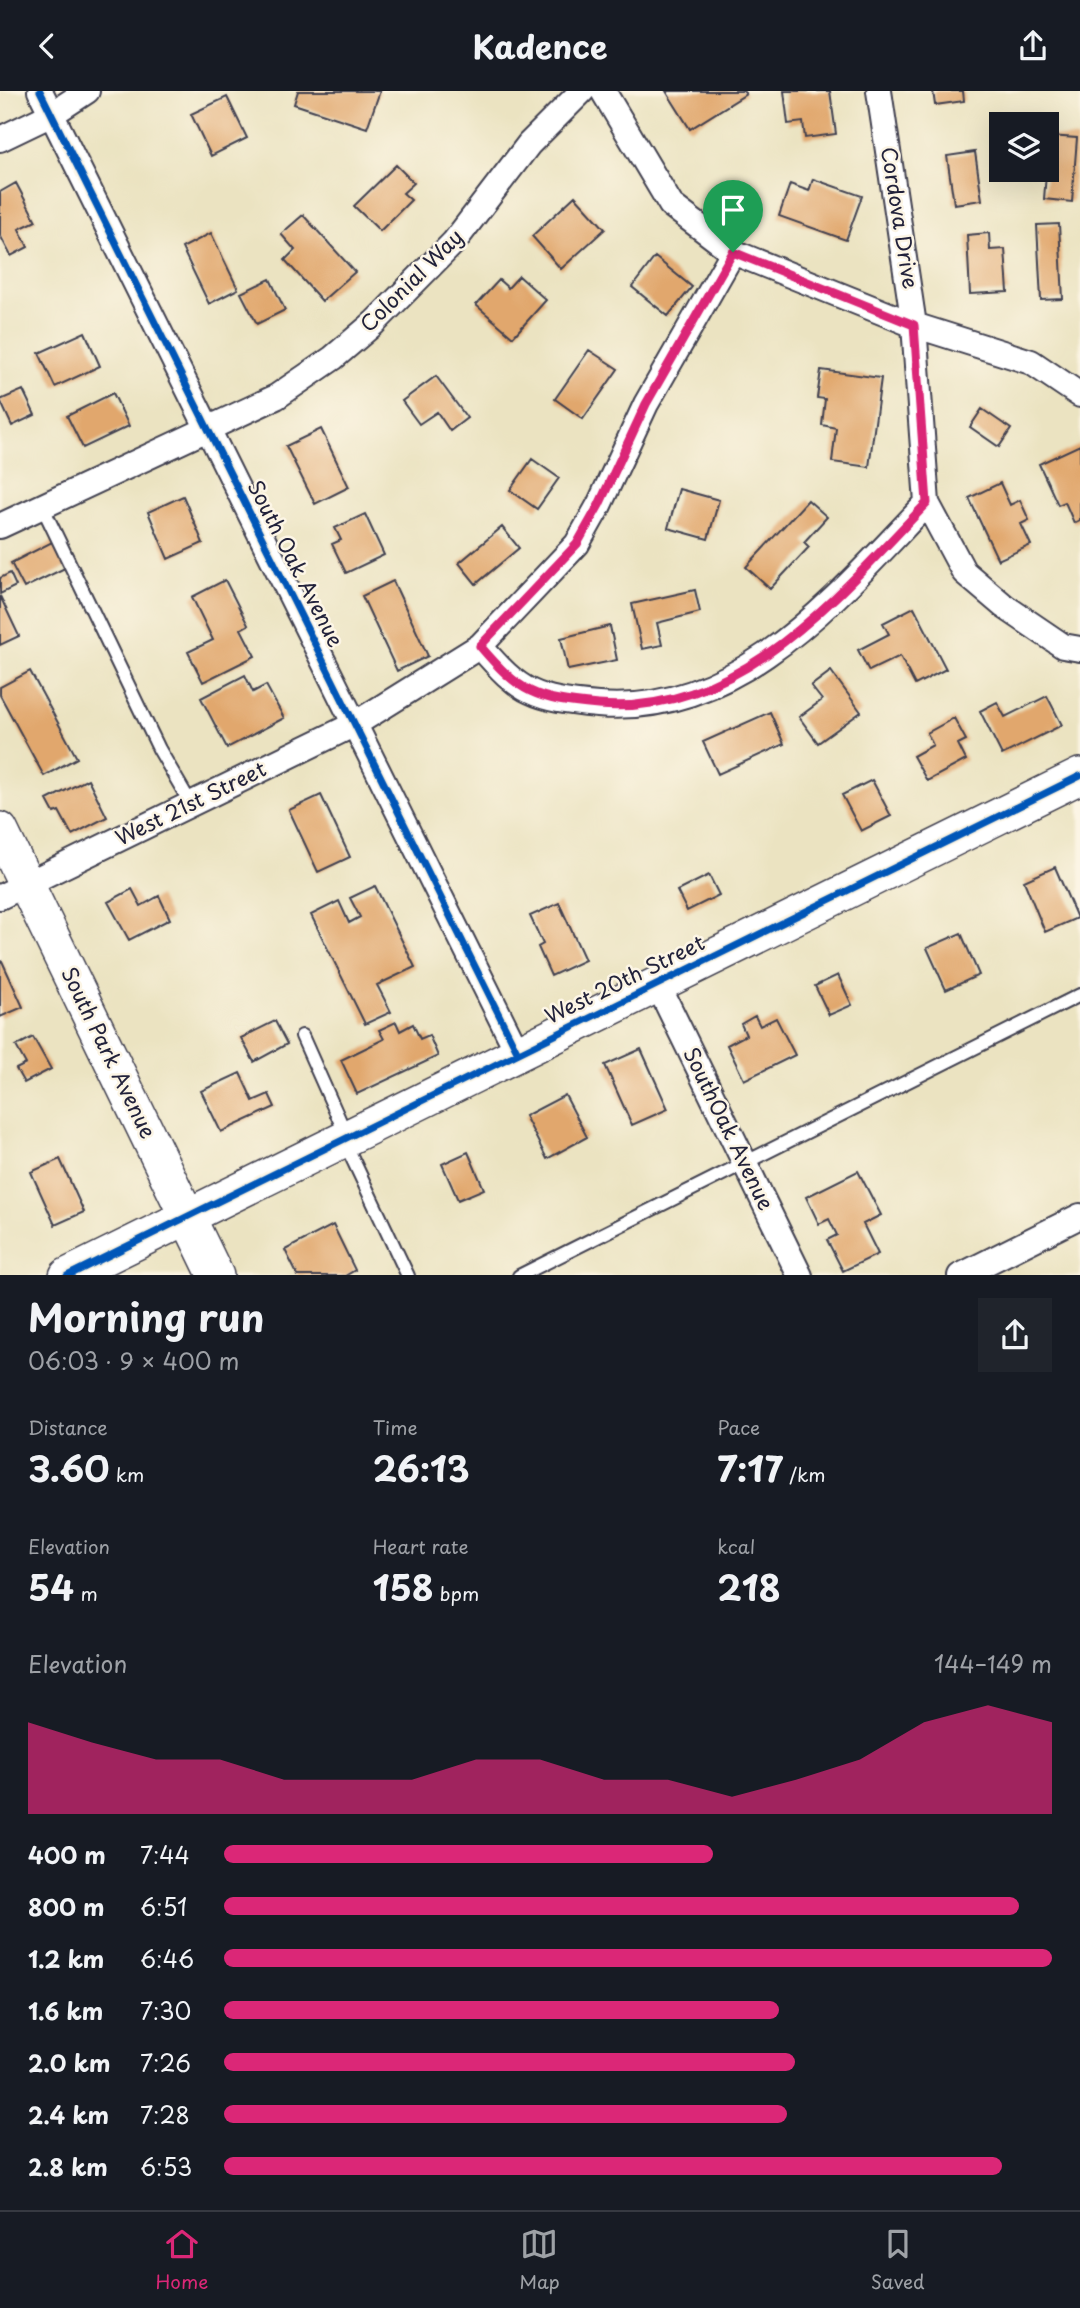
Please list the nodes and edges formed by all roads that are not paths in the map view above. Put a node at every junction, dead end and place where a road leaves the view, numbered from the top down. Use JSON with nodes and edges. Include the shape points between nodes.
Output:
{"nodes":[{"id":1,"x":40,"y":91,"type":"edge"},
{"id":2,"x":87,"y":91,"type":"edge"},
{"id":3,"x":582,"y":91,"type":"edge"},
{"id":4,"x":603,"y":91,"type":"edge"},
{"id":5,"x":879,"y":91,"type":"edge"},
{"id":6,"x":52,"y":114,"type":"junction"},
{"id":7,"x":0,"y":139,"type":"edge"},
{"id":8,"x":733,"y":252,"type":"junction"},
{"id":9,"x":914,"y":325,"type":"junction"},
{"id":10,"x":1080,"y":395,"type":"edge"},
{"id":11,"x":207,"y":429,"type":"junction"},
{"id":12,"x":927,"y":503,"type":"junction"},
{"id":13,"x":42,"y":506,"type":"junction"},
{"id":14,"x":0,"y":526,"type":"edge"},
{"id":15,"x":480,"y":646,"type":"junction"},
{"id":16,"x":1080,"y":649,"type":"edge"},
{"id":17,"x":355,"y":724,"type":"junction"},
{"id":18,"x":1080,"y":776,"type":"edge"},
{"id":19,"x":191,"y":804,"type":"junction"},
{"id":20,"x":0,"y":830,"type":"edge"},
{"id":21,"x":13,"y":890,"type":"edge"},
{"id":22,"x":657,"y":983,"type":"junction"},
{"id":23,"x":1080,"y":996,"type":"edge"},
{"id":24,"x":303,"y":1036,"type":"dead end"},
{"id":25,"x":518,"y":1053,"type":"junction"},
{"id":26,"x":345,"y":1138,"type":"junction"},
{"id":27,"x":745,"y":1164,"type":"junction"},
{"id":28,"x":187,"y":1216,"type":"junction"},
{"id":29,"x":1080,"y":1216,"type":"edge"},
{"id":30,"x":69,"y":1275,"type":"edge"},
{"id":31,"x":216,"y":1275,"type":"edge"},
{"id":32,"x":408,"y":1275,"type":"edge"},
{"id":33,"x":521,"y":1275,"type":"edge"},
{"id":34,"x":800,"y":1275,"type":"edge"},
{"id":35,"x":962,"y":1275,"type":"edge"}],
"edges":[{"from":1,"to":6,"type":"street","name":"South Oak Avenue"},
{"from":2,"to":6,"type":"street"},
{"from":3,"to":11,"type":"street","name":"Colonial Way","via":[[529,144],[454,242],[374,323],[276,397]]},
{"from":4,"to":8,"type":"street","via":[[671,205]]},
{"from":5,"to":9,"type":"street","name":"Cordova Drive"},
{"from":6,"to":7,"type":"street"},
{"from":6,"to":11,"type":"street","name":"South Oak Avenue"},
{"from":8,"to":9,"type":"street"},
{"from":8,"to":15,"type":"street","name":"West 21st Street","via":[[646,404],[577,544]]},
{"from":9,"to":10,"type":"street","via":[[1031,362]]},
{"from":9,"to":12,"type":"street","name":"Cordova Drive"},
{"from":11,"to":13,"type":"street","name":"Colonial Way"},
{"from":11,"to":17,"type":"street","name":"South Oak Avenue"},
{"from":12,"to":15,"type":"street","via":[[791,638],[690,695],[646,705],[605,705],[531,694],[509,680]]},
{"from":12,"to":16,"type":"street","name":"Cordova Drive","via":[[964,572],[1004,607],[1063,646]]},
{"from":13,"to":14,"type":"street","name":"Colonial Way"},
{"from":13,"to":19,"type":"lane","via":[[159,749]]},
{"from":15,"to":17,"type":"street","name":"West 21st Street"},
{"from":17,"to":19,"type":"street","name":"West 21st Street"},
{"from":17,"to":25,"type":"street","name":"South Oak Avenue"},
{"from":18,"to":22,"type":"street","name":"West 20th Street"},
{"from":19,"to":21,"type":"street","name":"West 21st Street"},
{"from":20,"to":21,"type":"street","name":"South Park Avenue"},
{"from":21,"to":28,"type":"street","name":"South Park Avenue"},
{"from":22,"to":25,"type":"street","name":"West 20th Street"},
{"from":22,"to":27,"type":"street","name":"SouthOak Avenue"},
{"from":23,"to":27,"type":"lane"},
{"from":24,"to":26,"type":"lane"},
{"from":25,"to":26,"type":"street","name":"West 20th Street"},
{"from":26,"to":28,"type":"street","name":"West 20th Street"},
{"from":26,"to":32,"type":"lane"},
{"from":27,"to":33,"type":"lane"},
{"from":27,"to":34,"type":"street","name":"SouthOak Avenue"},
{"from":28,"to":30,"type":"street","name":"West 20th Street"},
{"from":28,"to":31,"type":"street","name":"South Park Avenue"},
{"from":29,"to":35,"type":"street"}]}
